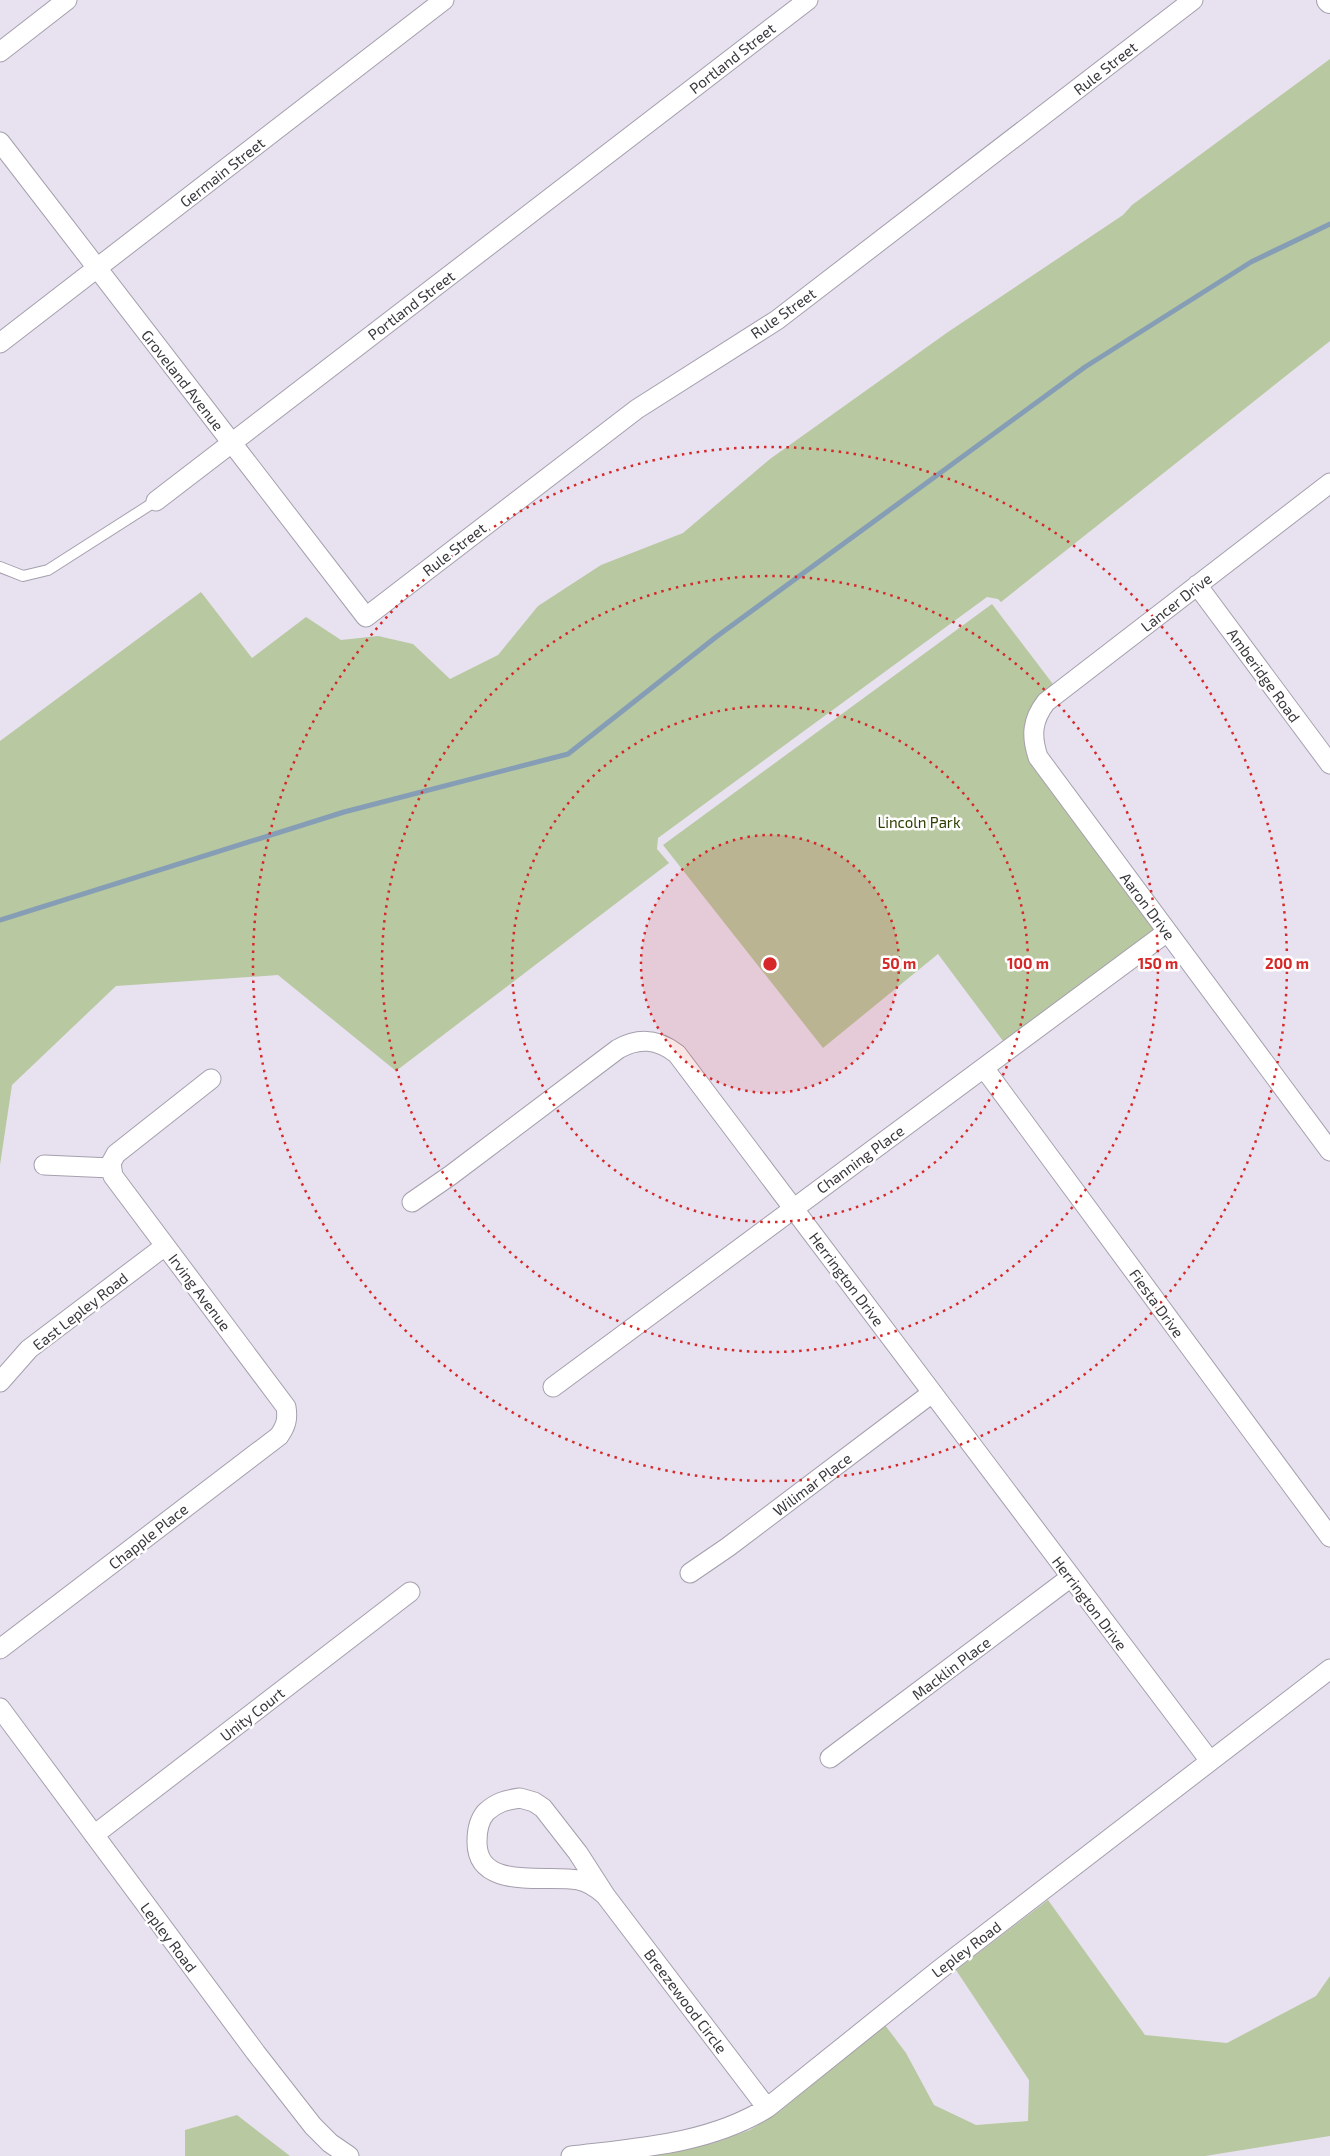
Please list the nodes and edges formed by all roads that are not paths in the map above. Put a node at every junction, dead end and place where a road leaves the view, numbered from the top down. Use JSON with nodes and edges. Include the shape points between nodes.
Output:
{"nodes":[{"id":1,"x":67,"y":0,"type":"edge"},
{"id":2,"x":444,"y":0,"type":"edge"},
{"id":3,"x":808,"y":0,"type":"edge"},
{"id":4,"x":1193,"y":0,"type":"edge"},
{"id":5,"x":0,"y":52,"type":"edge"},
{"id":6,"x":0,"y":142,"type":"edge"},
{"id":7,"x":97,"y":269,"type":"junction"},
{"id":8,"x":0,"y":343,"type":"edge"},
{"id":9,"x":232,"y":443,"type":"junction"},
{"id":10,"x":1330,"y":483,"type":"edge"},
{"id":11,"x":156,"y":501,"type":"joint"},
{"id":12,"x":0,"y":567,"type":"edge"},
{"id":13,"x":1197,"y":585,"type":"junction"},
{"id":14,"x":366,"y":617,"type":"joint"},
{"id":15,"x":1033,"y":728,"type":"joint"},
{"id":16,"x":1330,"y":764,"type":"edge"},
{"id":17,"x":1167,"y":932,"type":"junction"},
{"id":18,"x":984,"y":1068,"type":"junction"},
{"id":19,"x":211,"y":1079,"type":"dead end"},
{"id":20,"x":1330,"y":1152,"type":"edge"},
{"id":21,"x":44,"y":1165,"type":"dead end"},
{"id":22,"x":111,"y":1168,"type":"junction"},
{"id":23,"x":412,"y":1202,"type":"dead end"},
{"id":24,"x":794,"y":1208,"type":"junction"},
{"id":25,"x":165,"y":1246,"type":"junction"},
{"id":26,"x":0,"y":1382,"type":"edge"},
{"id":27,"x":553,"y":1387,"type":"dead end"},
{"id":28,"x":932,"y":1393,"type":"junction"},
{"id":29,"x":288,"y":1416,"type":"joint"},
{"id":30,"x":1330,"y":1537,"type":"edge"},
{"id":31,"x":690,"y":1573,"type":"dead end"},
{"id":32,"x":1071,"y":1577,"type":"junction"},
{"id":33,"x":410,"y":1592,"type":"dead end"},
{"id":34,"x":0,"y":1649,"type":"edge"},
{"id":35,"x":1330,"y":1669,"type":"edge"},
{"id":36,"x":0,"y":1708,"type":"edge"},
{"id":37,"x":830,"y":1758,"type":"dead end"},
{"id":38,"x":1210,"y":1761,"type":"junction"},
{"id":39,"x":94,"y":1835,"type":"junction"},
{"id":40,"x":605,"y":1895,"type":"junction"},
{"id":41,"x":767,"y":2108,"type":"junction"},
{"id":42,"x":349,"y":2156,"type":"edge"},
{"id":43,"x":571,"y":2156,"type":"edge"}],
"edges":[{"from":1,"to":5,"type":"street"},
{"from":2,"to":7,"type":"street","name":"Germain Street"},
{"from":3,"to":9,"type":"street","name":"Portland Street"},
{"from":4,"to":14,"type":"street","name":"Rule Street","via":[[777,320],[637,409]]},
{"from":6,"to":7,"type":"street","name":"Groveland Avenue"},
{"from":7,"to":8,"type":"street","name":"Germain Street"},
{"from":7,"to":9,"type":"street","name":"Groveland Avenue"},
{"from":9,"to":11,"type":"street","name":"Portland Street"},
{"from":9,"to":14,"type":"street","name":"Groveland Avenue"},
{"from":10,"to":13,"type":"street","name":"Lancer Drive"},
{"from":11,"to":12,"type":"lane","name":"Portland Street","via":[[48,570],[24,576]]},
{"from":13,"to":15,"type":"street","name":"Lancer Drive","via":[[1046,702]]},
{"from":13,"to":16,"type":"street","name":"Amberidge Road"},
{"from":15,"to":17,"type":"street","name":"Aaron Drive","via":[[1038,757]]},
{"from":17,"to":18,"type":"street","name":"Channing Place"},
{"from":17,"to":20,"type":"street","name":"Aaron Drive"},
{"from":18,"to":24,"type":"street","name":"Channing Place"},
{"from":18,"to":30,"type":"street","name":"Fiesta Drive"},
{"from":19,"to":22,"type":"street","via":[[116,1154]]},
{"from":21,"to":22,"type":"street"},
{"from":22,"to":25,"type":"street","name":"Irving Avenue","via":[[113,1176]]},
{"from":23,"to":24,"type":"street","name":"Herrington Drive","via":[[618,1049],[639,1040],[654,1041],[677,1054]]},
{"from":24,"to":27,"type":"street","name":"Channing Place"},
{"from":24,"to":28,"type":"street","name":"Herrington Drive"},
{"from":25,"to":26,"type":"street","name":"East Lepley Road","via":[[30,1349]]},
{"from":25,"to":29,"type":"street","name":"Irving Avenue","via":[[286,1407]]},
{"from":28,"to":31,"type":"street","name":"Wilimar Place"},
{"from":28,"to":32,"type":"street","name":"Herrington Drive"},
{"from":29,"to":34,"type":"street","name":"Chapple Place","via":[[279,1436]]},
{"from":32,"to":37,"type":"street","name":"Macklin Place"},
{"from":32,"to":38,"type":"street","name":"Herrington Drive"},
{"from":33,"to":39,"type":"street","name":"Unity Court"},
{"from":35,"to":38,"type":"street","name":"Lepley Road"},
{"from":36,"to":39,"type":"street","name":"Lepley Road"},
{"from":38,"to":41,"type":"street","name":"Lepley Road","via":[[939,1970]]},
{"from":39,"to":42,"type":"street","name":"Lepley Road","via":[[313,2126]]},
{"from":40,"to":40,"type":"street","name":"Breezewood Circle","via":[[578,1852],[543,1808],[534,1802],[520,1798],[506,1800],[483,1816],[476,1842],[480,1856],[498,1874],[510,1878],[581,1880]]},
{"from":40,"to":41,"type":"street","name":"Breezewood Circle"},
{"from":41,"to":43,"type":"street","name":"Lepley Road","via":[[746,2121],[711,2134]]}]}
